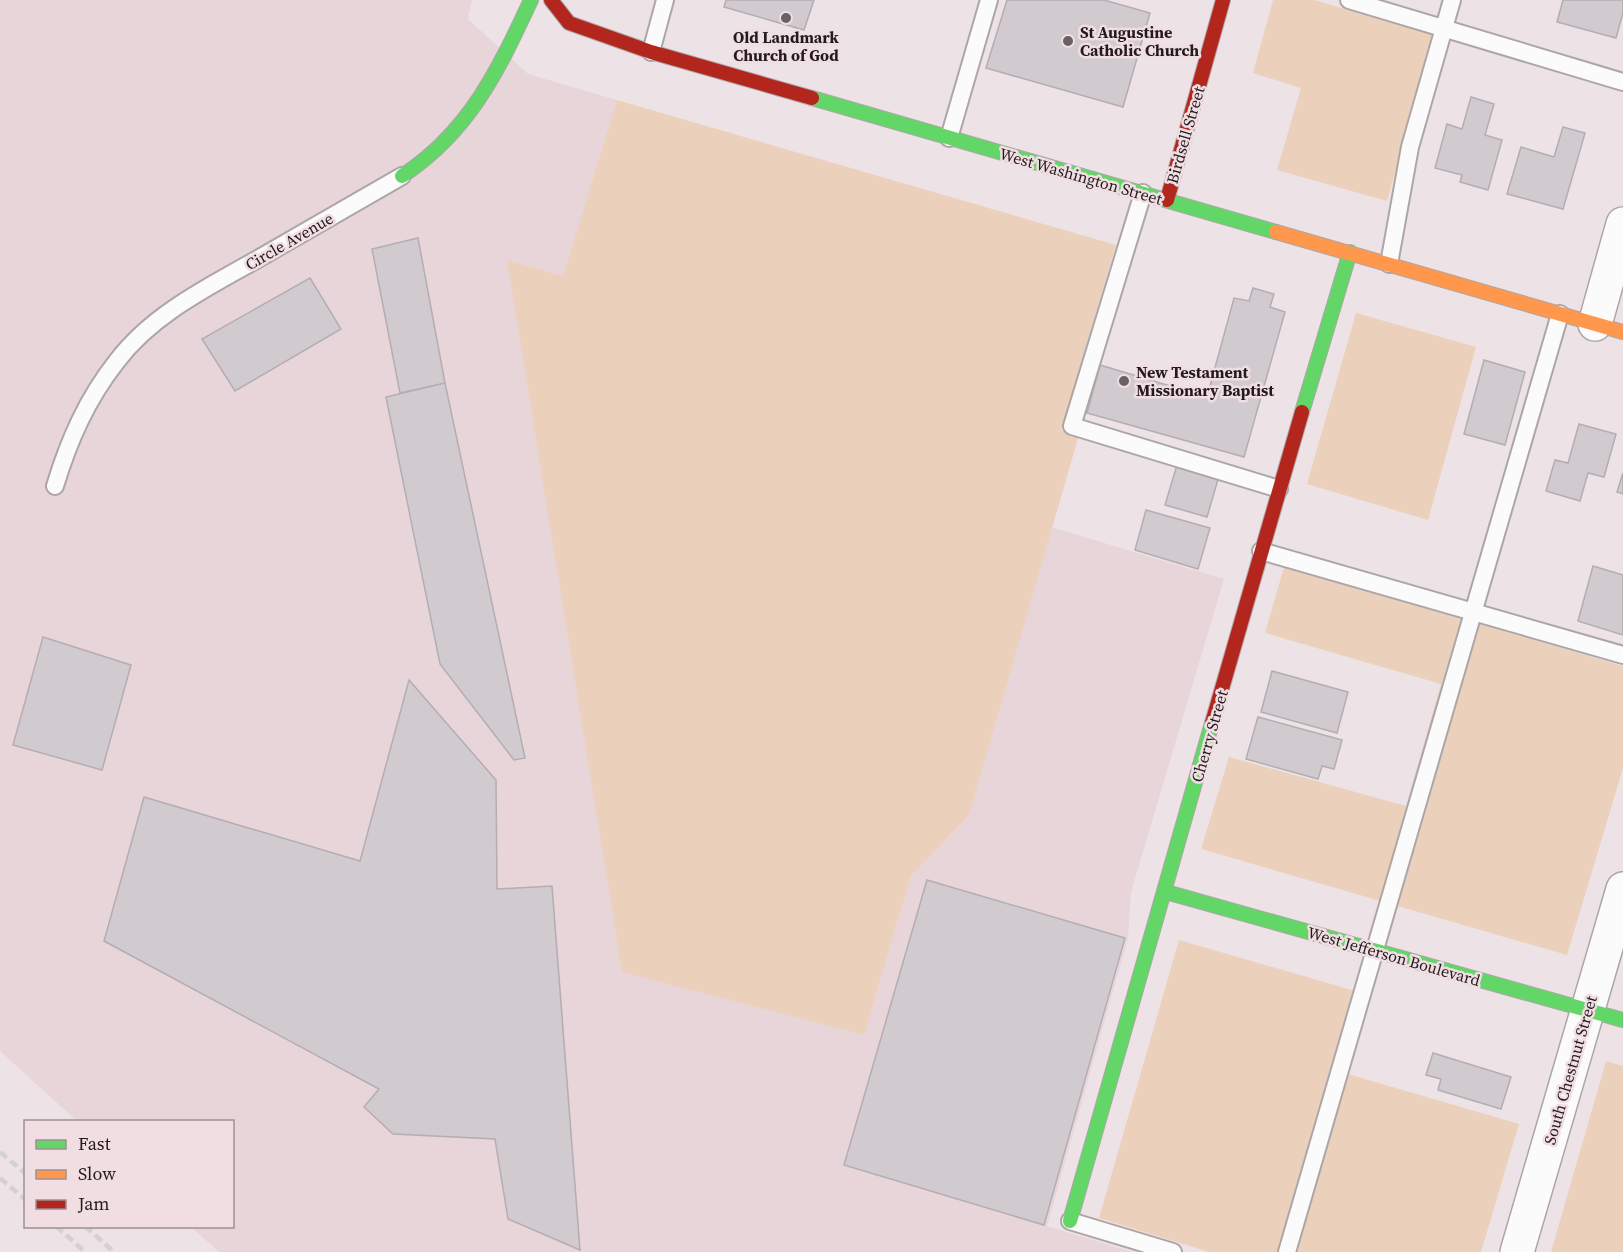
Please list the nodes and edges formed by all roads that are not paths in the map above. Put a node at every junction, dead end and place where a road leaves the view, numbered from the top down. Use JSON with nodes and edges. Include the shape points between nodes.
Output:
{"nodes":[{"id":1,"x":531,"y":0,"type":"edge"},
{"id":2,"x":551,"y":0,"type":"edge"},
{"id":3,"x":665,"y":0,"type":"edge"},
{"id":4,"x":989,"y":0,"type":"edge"},
{"id":5,"x":1224,"y":0,"type":"edge"},
{"id":6,"x":1349,"y":0,"type":"edge"},
{"id":7,"x":1452,"y":0,"type":"edge"},
{"id":8,"x":1444,"y":27,"type":"junction"},
{"id":9,"x":651,"y":52,"type":"junction"},
{"id":10,"x":1623,"y":82,"type":"edge"},
{"id":11,"x":949,"y":138,"type":"junction"},
{"id":12,"x":402,"y":176,"type":"joint"},
{"id":13,"x":1143,"y":193,"type":"junction"},
{"id":14,"x":1167,"y":200,"type":"junction"},
{"id":15,"x":1623,"y":224,"type":"edge"},
{"id":16,"x":1350,"y":252,"type":"junction"},
{"id":17,"x":1389,"y":264,"type":"junction"},
{"id":18,"x":1560,"y":314,"type":"junction"},
{"id":19,"x":1609,"y":328,"type":"edge"},
{"id":20,"x":55,"y":486,"type":"dead end"},
{"id":21,"x":1279,"y":489,"type":"junction"},
{"id":22,"x":1261,"y":551,"type":"junction"},
{"id":23,"x":1473,"y":612,"type":"junction"},
{"id":24,"x":1623,"y":655,"type":"edge"},
{"id":25,"x":1623,"y":889,"type":"edge"},
{"id":26,"x":1166,"y":891,"type":"junction"},
{"id":27,"x":1374,"y":951,"type":"junction"},
{"id":28,"x":1588,"y":1010,"type":"junction"},
{"id":29,"x":1623,"y":1020,"type":"edge"},
{"id":30,"x":1070,"y":1221,"type":"joint"},
{"id":31,"x":1173,"y":1252,"type":"edge"},
{"id":32,"x":1287,"y":1252,"type":"edge"},
{"id":33,"x":1517,"y":1252,"type":"edge"}],
"edges":[{"from":1,"to":12,"type":"street","name":"Circle Avenue","via":[[480,102],[451,137],[416,169]]},
{"from":2,"to":9,"type":"street","name":"West Washington Street","via":[[569,23]]},
{"from":3,"to":9,"type":"lane"},
{"from":4,"to":11,"type":"lane"},
{"from":5,"to":14,"type":"street","name":"Birdsell Street"},
{"from":6,"to":8,"type":"lane"},
{"from":7,"to":8,"type":"lane"},
{"from":8,"to":10,"type":"lane"},
{"from":8,"to":17,"type":"lane","via":[[1410,147]]},
{"from":9,"to":11,"type":"street","name":"West Washington Street"},
{"from":11,"to":13,"type":"street","name":"West Washington Street"},
{"from":12,"to":20,"type":"lane","name":"Circle Avenue","via":[[189,298],[154,323],[118,359],[90,398],[69,441]]},
{"from":13,"to":14,"type":"street","name":"West Washington Street"},
{"from":13,"to":21,"type":"lane","via":[[1072,426]]},
{"from":14,"to":16,"type":"street","name":"West Washington Street"},
{"from":15,"to":19,"type":"street"},
{"from":16,"to":17,"type":"street","name":"West Washington Street"},
{"from":16,"to":21,"type":"street","name":"Cherry Street"},
{"from":17,"to":18,"type":"street","name":"West Washington Street"},
{"from":18,"to":19,"type":"street","name":"West Washington Street"},
{"from":18,"to":23,"type":"lane"},
{"from":21,"to":22,"type":"street","name":"Cherry Street"},
{"from":22,"to":23,"type":"lane"},
{"from":22,"to":26,"type":"street","name":"Cherry Street"},
{"from":23,"to":24,"type":"lane"},
{"from":23,"to":27,"type":"lane"},
{"from":25,"to":28,"type":"street","name":"South Chestnut Street"},
{"from":26,"to":27,"type":"street","name":"West Jefferson Boulevard"},
{"from":26,"to":30,"type":"street","name":"Cherry Street"},
{"from":27,"to":28,"type":"street","name":"West Jefferson Boulevard"},
{"from":27,"to":32,"type":"lane"},
{"from":28,"to":29,"type":"street","name":"West Jefferson Boulevard"},
{"from":28,"to":33,"type":"street","name":"South Chestnut Street"},
{"from":30,"to":31,"type":"lane"}]}
